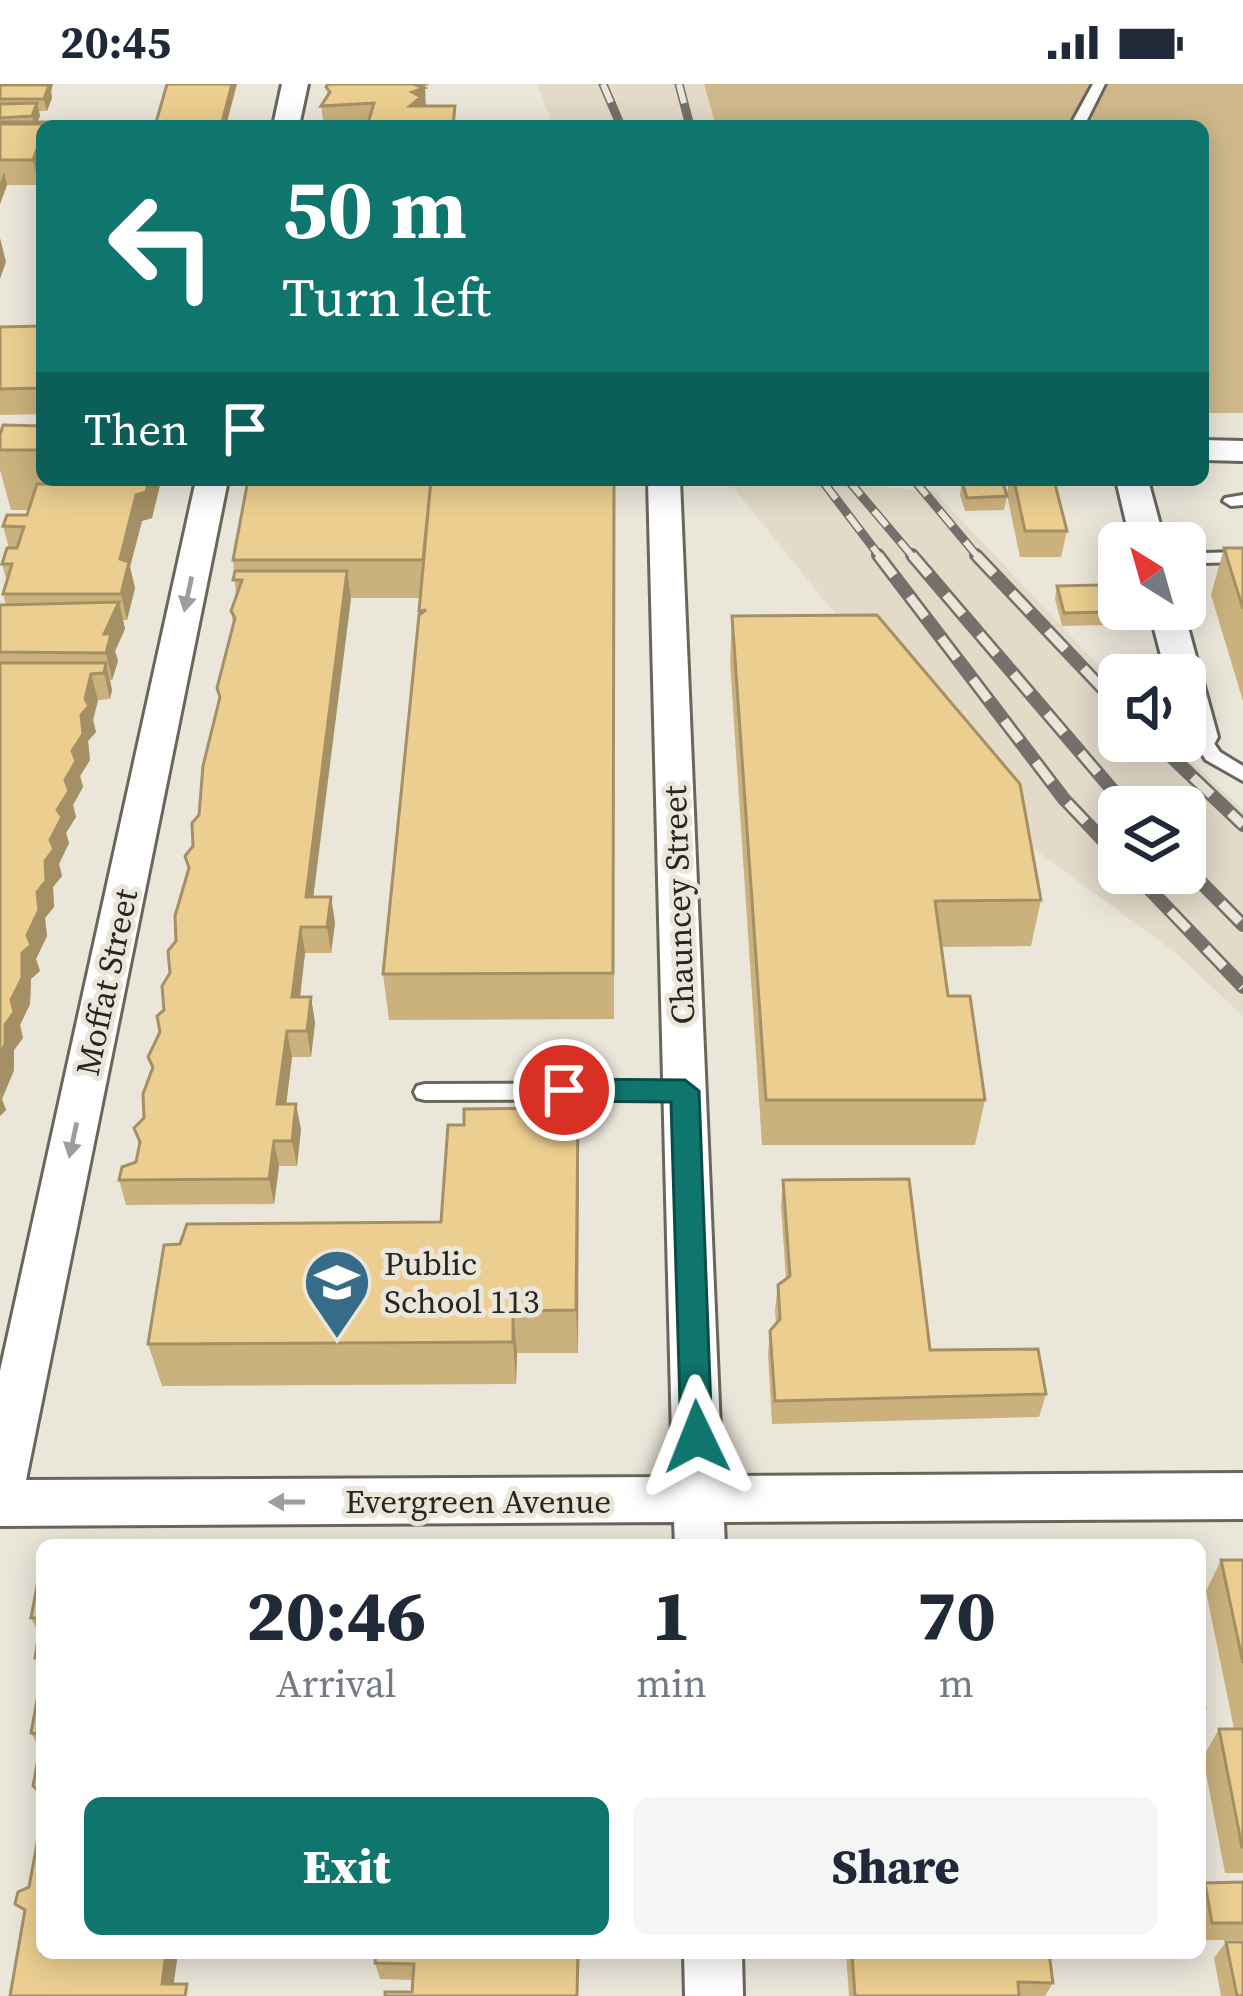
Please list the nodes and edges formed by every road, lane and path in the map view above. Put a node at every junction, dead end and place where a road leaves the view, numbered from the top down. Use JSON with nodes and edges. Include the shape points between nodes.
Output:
{"nodes":[{"id":1,"x":295,"y":84,"type":"edge"},
{"id":2,"x":1099,"y":84,"type":"edge"},
{"id":3,"x":287,"y":120,"type":"edge"},
{"id":4,"x":1080,"y":120,"type":"edge"},
{"id":5,"x":1209,"y":450,"type":"edge"},
{"id":6,"x":1243,"y":451,"type":"edge"},
{"id":7,"x":211,"y":486,"type":"edge"},
{"id":8,"x":664,"y":486,"type":"edge"},
{"id":9,"x":1134,"y":486,"type":"edge"},
{"id":10,"x":1143,"y":522,"type":"edge"},
{"id":11,"x":1243,"y":557,"type":"edge"},
{"id":12,"x":1206,"y":558,"type":"edge"},
{"id":13,"x":1206,"y":745,"type":"edge"},
{"id":14,"x":1243,"y":775,"type":"edge"},
{"id":15,"x":685,"y":1091,"type":"junction"},
{"id":16,"x":425,"y":1092,"type":"dead end"},
{"id":17,"x":0,"y":1484,"type":"edge"},
{"id":18,"x":1243,"y":1496,"type":"edge"},
{"id":19,"x":0,"y":1503,"type":"edge"},
{"id":20,"x":699,"y":1523,"type":"edge"},
{"id":21,"x":712,"y":1959,"type":"edge"},
{"id":22,"x":714,"y":1996,"type":"edge"}],
"edges":[{"from":1,"to":3,"type":"street"},
{"from":2,"to":4,"type":"lane"},
{"from":5,"to":6,"type":"street"},
{"from":7,"to":17,"type":"street","name":"Moffat Street","one_way":true},
{"from":8,"to":15,"type":"street","name":"Chauncey Street"},
{"from":9,"to":10,"type":"street"},
{"from":11,"to":12,"type":"lane"},
{"from":13,"to":14,"type":"lane"},
{"from":15,"to":16,"type":"lane"},
{"from":15,"to":20,"type":"street","name":"Chauncey Street"},
{"from":18,"to":20,"type":"street","name":"Evergreen Avenue"},
{"from":20,"to":19,"type":"street","name":"Evergreen Avenue","one_way":true},
{"from":21,"to":22,"type":"street"}]}
